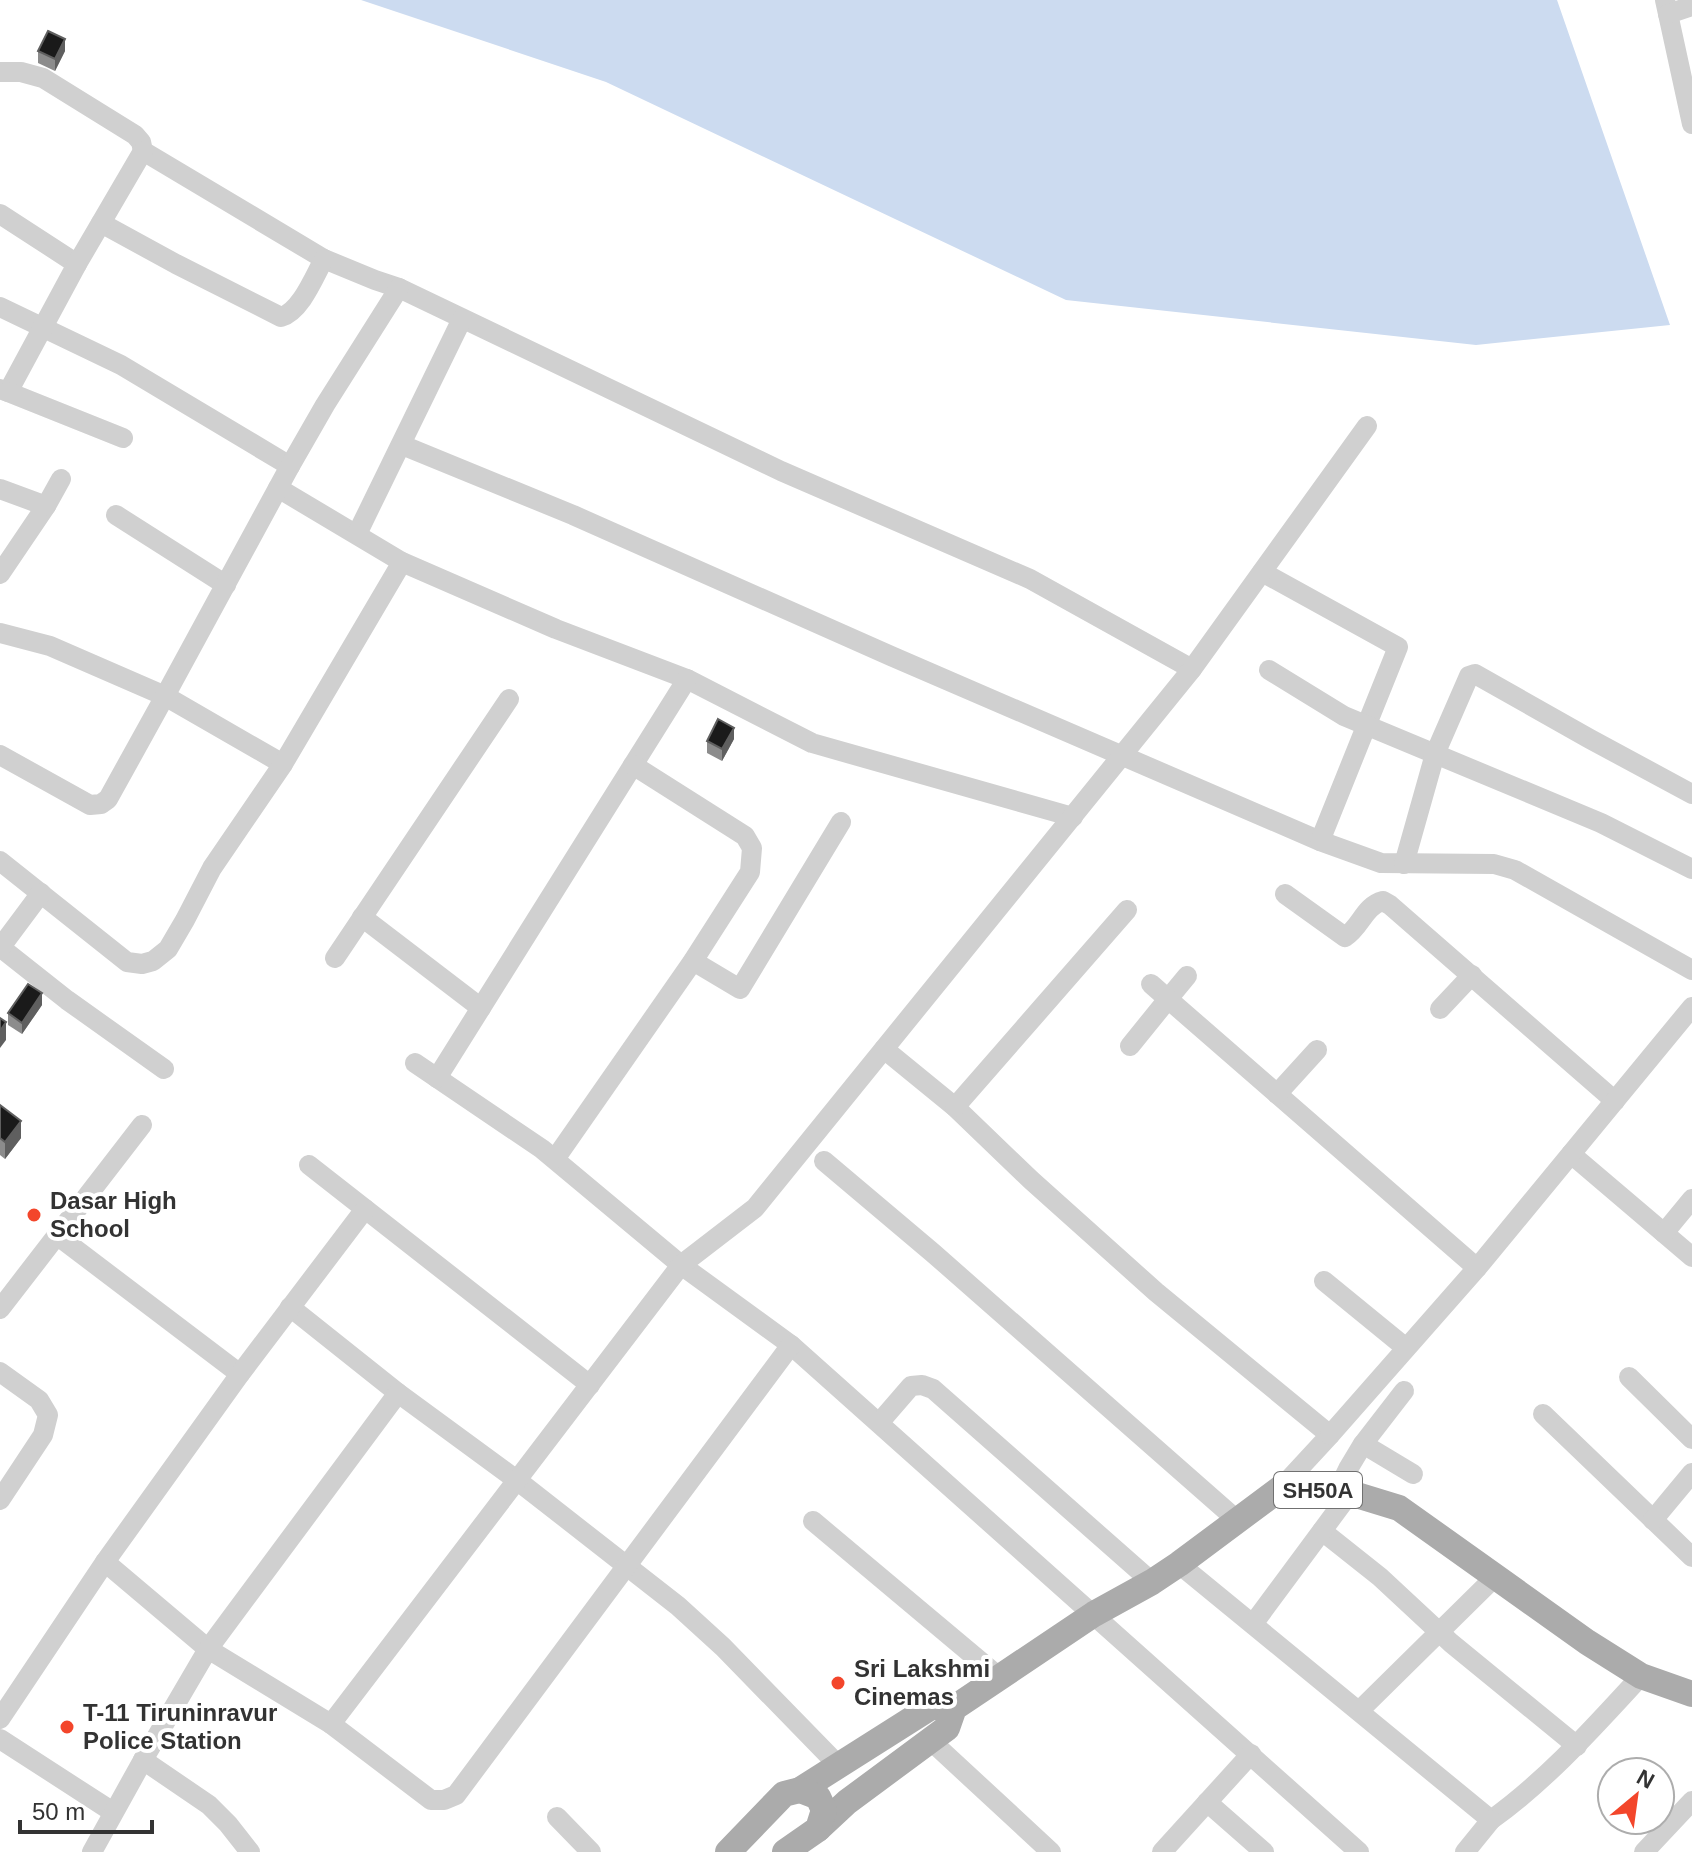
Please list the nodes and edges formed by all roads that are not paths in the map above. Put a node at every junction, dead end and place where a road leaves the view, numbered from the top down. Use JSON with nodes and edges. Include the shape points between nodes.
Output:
{"nodes":[{"id":1,"x":1692,"y":6,"type":"edge"},
{"id":2,"x":1667,"y":7,"type":"edge"},
{"id":3,"x":0,"y":72,"type":"edge"},
{"id":4,"x":1692,"y":124,"type":"edge"},
{"id":5,"x":143,"y":151,"type":"junction"},
{"id":6,"x":0,"y":214,"type":"edge"},
{"id":7,"x":101,"y":223,"type":"junction"},
{"id":8,"x":324,"y":259,"type":"junction"},
{"id":9,"x":77,"y":264,"type":"junction"},
{"id":10,"x":399,"y":288,"type":"junction"},
{"id":11,"x":0,"y":307,"type":"edge"},
{"id":12,"x":462,"y":319,"type":"junction"},
{"id":13,"x":44,"y":328,"type":"junction"},
{"id":14,"x":4,"y":390,"type":"edge"},
{"id":15,"x":1367,"y":426,"type":"dead end"},
{"id":16,"x":123,"y":438,"type":"dead end"},
{"id":17,"x":402,"y":445,"type":"junction"},
{"id":18,"x":290,"y":466,"type":"junction"},
{"id":19,"x":61,"y":479,"type":"dead end"},
{"id":20,"x":278,"y":488,"type":"junction"},
{"id":21,"x":0,"y":489,"type":"edge"},
{"id":22,"x":46,"y":506,"type":"junction"},
{"id":23,"x":116,"y":515,"type":"dead end"},
{"id":24,"x":357,"y":534,"type":"junction"},
{"id":25,"x":402,"y":562,"type":"junction"},
{"id":26,"x":1262,"y":572,"type":"junction"},
{"id":27,"x":0,"y":574,"type":"edge"},
{"id":28,"x":226,"y":585,"type":"junction"},
{"id":29,"x":0,"y":633,"type":"edge"},
{"id":30,"x":1192,"y":669,"type":"junction"},
{"id":31,"x":1269,"y":670,"type":"dead end"},
{"id":32,"x":687,"y":679,"type":"junction"},
{"id":33,"x":165,"y":696,"type":"junction"},
{"id":34,"x":509,"y":699,"type":"dead end"},
{"id":35,"x":1366,"y":726,"type":"junction"},
{"id":36,"x":1435,"y":754,"type":"junction"},
{"id":37,"x":0,"y":755,"type":"edge"},
{"id":38,"x":1122,"y":756,"type":"junction"},
{"id":39,"x":283,"y":764,"type":"junction"},
{"id":40,"x":633,"y":765,"type":"junction"},
{"id":41,"x":1692,"y":794,"type":"edge"},
{"id":42,"x":1073,"y":817,"type":"junction"},
{"id":43,"x":841,"y":822,"type":"dead end"},
{"id":44,"x":1320,"y":841,"type":"junction"},
{"id":45,"x":0,"y":861,"type":"edge"},
{"id":46,"x":1404,"y":864,"type":"junction"},
{"id":47,"x":1692,"y":869,"type":"edge"},
{"id":48,"x":41,"y":893,"type":"junction"},
{"id":49,"x":1285,"y":894,"type":"dead end"},
{"id":50,"x":1127,"y":910,"type":"dead end"},
{"id":51,"x":362,"y":917,"type":"junction"},
{"id":52,"x":0,"y":947,"type":"edge"},
{"id":53,"x":335,"y":958,"type":"dead end"},
{"id":54,"x":693,"y":961,"type":"junction"},
{"id":55,"x":1692,"y":970,"type":"edge"},
{"id":56,"x":1472,"y":975,"type":"junction"},
{"id":57,"x":1187,"y":976,"type":"dead end"},
{"id":58,"x":1151,"y":984,"type":"dead end"},
{"id":59,"x":1168,"y":999,"type":"junction"},
{"id":60,"x":1692,"y":1007,"type":"edge"},
{"id":61,"x":481,"y":1008,"type":"junction"},
{"id":62,"x":1440,"y":1009,"type":"dead end"},
{"id":63,"x":1130,"y":1046,"type":"dead end"},
{"id":64,"x":884,"y":1049,"type":"junction"},
{"id":65,"x":1317,"y":1050,"type":"dead end"},
{"id":66,"x":415,"y":1063,"type":"dead end"},
{"id":67,"x":164,"y":1069,"type":"dead end"},
{"id":68,"x":437,"y":1078,"type":"junction"},
{"id":69,"x":1277,"y":1094,"type":"junction"},
{"id":70,"x":1615,"y":1101,"type":"junction"},
{"id":71,"x":955,"y":1107,"type":"junction"},
{"id":72,"x":142,"y":1125,"type":"dead end"},
{"id":73,"x":1571,"y":1154,"type":"junction"},
{"id":74,"x":555,"y":1159,"type":"junction"},
{"id":75,"x":824,"y":1161,"type":"dead end"},
{"id":76,"x":309,"y":1165,"type":"dead end"},
{"id":77,"x":1692,"y":1199,"type":"edge"},
{"id":78,"x":365,"y":1209,"type":"junction"},
{"id":79,"x":1664,"y":1233,"type":"junction"},
{"id":80,"x":58,"y":1236,"type":"junction"},
{"id":81,"x":1692,"y":1257,"type":"edge"},
{"id":82,"x":681,"y":1265,"type":"junction"},
{"id":83,"x":1477,"y":1268,"type":"junction"},
{"id":84,"x":1324,"y":1281,"type":"dead end"},
{"id":85,"x":290,"y":1307,"type":"junction"},
{"id":86,"x":0,"y":1309,"type":"edge"},
{"id":87,"x":791,"y":1345,"type":"junction"},
{"id":88,"x":1406,"y":1348,"type":"junction"},
{"id":89,"x":0,"y":1372,"type":"edge"},
{"id":90,"x":240,"y":1374,"type":"junction"},
{"id":91,"x":1629,"y":1377,"type":"dead end"},
{"id":92,"x":590,"y":1385,"type":"junction"},
{"id":93,"x":1404,"y":1391,"type":"dead end"},
{"id":94,"x":398,"y":1393,"type":"junction"},
{"id":95,"x":1543,"y":1414,"type":"dead end"},
{"id":96,"x":879,"y":1423,"type":"junction"},
{"id":97,"x":1330,"y":1435,"type":"junction"},
{"id":98,"x":1692,"y":1439,"type":"edge"},
{"id":99,"x":1363,"y":1444,"type":"junction"},
{"id":100,"x":1692,"y":1473,"type":"edge"},
{"id":101,"x":1413,"y":1474,"type":"dead end"},
{"id":102,"x":518,"y":1481,"type":"junction"},
{"id":103,"x":1281,"y":1488,"type":"junction"},
{"id":104,"x":1343,"y":1493,"type":"junction"},
{"id":105,"x":0,"y":1500,"type":"edge"},
{"id":106,"x":1653,"y":1520,"type":"junction"},
{"id":107,"x":813,"y":1521,"type":"dead end"},
{"id":108,"x":1238,"y":1521,"type":"junction"},
{"id":109,"x":1322,"y":1531,"type":"junction"},
{"id":110,"x":1692,"y":1557,"type":"edge"},
{"id":111,"x":105,"y":1562,"type":"junction"},
{"id":112,"x":1179,"y":1564,"type":"junction"},
{"id":113,"x":626,"y":1565,"type":"junction"},
{"id":114,"x":1495,"y":1577,"type":"junction"},
{"id":115,"x":1152,"y":1582,"type":"junction"},
{"id":116,"x":1094,"y":1614,"type":"junction"},
{"id":117,"x":1253,"y":1624,"type":"junction"},
{"id":118,"x":1439,"y":1632,"type":"junction"},
{"id":119,"x":208,"y":1649,"type":"junction"},
{"id":120,"x":1641,"y":1676,"type":"junction"},
{"id":121,"x":999,"y":1677,"type":"junction"},
{"id":122,"x":1692,"y":1694,"type":"edge"},
{"id":123,"x":954,"y":1708,"type":"junction"},
{"id":124,"x":1359,"y":1711,"type":"junction"},
{"id":125,"x":0,"y":1719,"type":"edge"},
{"id":126,"x":331,"y":1724,"type":"junction"},
{"id":127,"x":0,"y":1739,"type":"edge"},
{"id":128,"x":930,"y":1740,"type":"junction"},
{"id":129,"x":1577,"y":1746,"type":"junction"},
{"id":130,"x":1251,"y":1754,"type":"junction"},
{"id":131,"x":143,"y":1760,"type":"junction"},
{"id":132,"x":839,"y":1766,"type":"junction"},
{"id":133,"x":800,"y":1790,"type":"junction"},
{"id":134,"x":1692,"y":1801,"type":"edge"},
{"id":135,"x":1207,"y":1802,"type":"junction"},
{"id":136,"x":113,"y":1812,"type":"junction"},
{"id":137,"x":557,"y":1817,"type":"dead end"},
{"id":138,"x":1491,"y":1820,"type":"junction"},
{"id":139,"x":818,"y":1829,"type":"junction"},
{"id":140,"x":92,"y":1852,"type":"edge"},
{"id":141,"x":250,"y":1852,"type":"edge"},
{"id":142,"x":591,"y":1852,"type":"edge"},
{"id":143,"x":728,"y":1852,"type":"edge"},
{"id":144,"x":785,"y":1852,"type":"edge"},
{"id":145,"x":1051,"y":1852,"type":"edge"},
{"id":146,"x":1162,"y":1852,"type":"edge"},
{"id":147,"x":1264,"y":1852,"type":"edge"},
{"id":148,"x":1359,"y":1852,"type":"edge"},
{"id":149,"x":1465,"y":1852,"type":"edge"},
{"id":150,"x":1644,"y":1852,"type":"edge"}],
"edges":[{"from":1,"to":2,"type":"street"},
{"from":2,"to":4,"type":"street"},
{"from":3,"to":5,"type":"street","via":[[43,78],[135,135]]},
{"from":5,"to":7,"type":"street"},
{"from":5,"to":8,"type":"street"},
{"from":6,"to":9,"type":"street"},
{"from":7,"to":8,"type":"street","via":[[281,317],[297,307]]},
{"from":7,"to":9,"type":"street"},
{"from":8,"to":10,"type":"street"},
{"from":9,"to":13,"type":"street"},
{"from":10,"to":12,"type":"street"},
{"from":10,"to":18,"type":"street"},
{"from":11,"to":13,"type":"street"},
{"from":12,"to":17,"type":"street"},
{"from":12,"to":30,"type":"street","via":[[781,471],[1030,579]]},
{"from":13,"to":14,"type":"street"},
{"from":13,"to":18,"type":"street","via":[[121,365]]},
{"from":14,"to":16,"type":"street"},
{"from":15,"to":26,"type":"street"},
{"from":17,"to":24,"type":"street"},
{"from":17,"to":38,"type":"street"},
{"from":18,"to":20,"type":"street"},
{"from":19,"to":22,"type":"street"},
{"from":20,"to":24,"type":"street"},
{"from":20,"to":28,"type":"street"},
{"from":21,"to":22,"type":"street"},
{"from":22,"to":27,"type":"street"},
{"from":23,"to":28,"type":"street"},
{"from":24,"to":25,"type":"street"},
{"from":25,"to":32,"type":"street"},
{"from":25,"to":39,"type":"street"},
{"from":26,"to":30,"type":"street"},
{"from":26,"to":35,"type":"street","via":[[1398,647]]},
{"from":28,"to":33,"type":"street"},
{"from":29,"to":33,"type":"street","via":[[50,646]]},
{"from":30,"to":38,"type":"street"},
{"from":31,"to":35,"type":"street"},
{"from":32,"to":40,"type":"street"},
{"from":32,"to":42,"type":"street","via":[[812,743]]},
{"from":33,"to":37,"type":"street","via":[[101,804],[90,805]]},
{"from":33,"to":39,"type":"street"},
{"from":34,"to":51,"type":"street"},
{"from":35,"to":36,"type":"street"},
{"from":35,"to":44,"type":"street"},
{"from":36,"to":41,"type":"street","via":[[1469,676],[1475,674]]},
{"from":36,"to":46,"type":"street"},
{"from":36,"to":47,"type":"street","via":[[1601,823]]},
{"from":38,"to":42,"type":"street"},
{"from":38,"to":44,"type":"street"},
{"from":39,"to":48,"type":"street","via":[[212,868],[168,949],[153,961],[127,962]]},
{"from":40,"to":54,"type":"street","via":[[745,836],[752,848],[750,872]]},
{"from":40,"to":61,"type":"street"},
{"from":42,"to":64,"type":"street"},
{"from":43,"to":54,"type":"street","via":[[740,989]]},
{"from":44,"to":46,"type":"street","via":[[1381,863]]},
{"from":45,"to":48,"type":"street"},
{"from":46,"to":55,"type":"street","via":[[1494,864],[1515,870]]},
{"from":48,"to":52,"type":"street"},
{"from":49,"to":56,"type":"street","via":[[1345,937],[1371,906],[1383,901]]},
{"from":50,"to":71,"type":"street"},
{"from":51,"to":53,"type":"street"},
{"from":51,"to":61,"type":"street"},
{"from":52,"to":67,"type":"street"},
{"from":54,"to":74,"type":"street"},
{"from":56,"to":62,"type":"street"},
{"from":56,"to":70,"type":"street"},
{"from":57,"to":59,"type":"street"},
{"from":58,"to":59,"type":"street"},
{"from":59,"to":63,"type":"street"},
{"from":59,"to":69,"type":"street"},
{"from":60,"to":70,"type":"street"},
{"from":61,"to":68,"type":"street"},
{"from":64,"to":71,"type":"street"},
{"from":64,"to":82,"type":"street","via":[[755,1208]]},
{"from":65,"to":69,"type":"street"},
{"from":66,"to":68,"type":"street"},
{"from":68,"to":74,"type":"street"},
{"from":69,"to":83,"type":"street"},
{"from":70,"to":73,"type":"street"},
{"from":71,"to":97,"type":"street","via":[[1156,1292]]},
{"from":72,"to":80,"type":"street"},
{"from":73,"to":79,"type":"street"},
{"from":73,"to":83,"type":"street"},
{"from":74,"to":82,"type":"street"},
{"from":75,"to":108,"type":"street"},
{"from":76,"to":78,"type":"street"},
{"from":77,"to":79,"type":"street"},
{"from":78,"to":85,"type":"street"},
{"from":78,"to":92,"type":"street"},
{"from":79,"to":81,"type":"street"},
{"from":80,"to":86,"type":"street"},
{"from":80,"to":90,"type":"street"},
{"from":82,"to":87,"type":"street"},
{"from":82,"to":92,"type":"street"},
{"from":83,"to":88,"type":"street"},
{"from":84,"to":88,"type":"street"},
{"from":85,"to":90,"type":"street"},
{"from":85,"to":94,"type":"street"},
{"from":87,"to":96,"type":"street"},
{"from":87,"to":113,"type":"street"},
{"from":88,"to":97,"type":"street"},
{"from":89,"to":105,"type":"street","via":[[39,1400],[48,1415],[43,1435]]},
{"from":90,"to":111,"type":"street"},
{"from":91,"to":98,"type":"street"},
{"from":92,"to":102,"type":"street"},
{"from":93,"to":99,"type":"street"},
{"from":94,"to":102,"type":"street"},
{"from":94,"to":119,"type":"street"},
{"from":95,"to":106,"type":"street"},
{"from":96,"to":115,"type":"street","via":[[911,1386],[933,1389]]},
{"from":96,"to":116,"type":"street"},
{"from":97,"to":103,"type":"street"},
{"from":99,"to":101,"type":"street"},
{"from":99,"to":104,"type":"street","via":[[1348,1469]]},
{"from":100,"to":106,"type":"street"},
{"from":102,"to":113,"type":"street"},
{"from":102,"to":126,"type":"street"},
{"from":103,"to":104,"type":"main road","number":"SH50A"},
{"from":103,"to":108,"type":"main road","number":"SH50A"},
{"from":104,"to":109,"type":"street"},
{"from":104,"to":114,"type":"main road","number":"SH50A","via":[[1399,1508]]},
{"from":106,"to":110,"type":"street"},
{"from":107,"to":121,"type":"street"},
{"from":108,"to":112,"type":"main road","number":"SH50A"},
{"from":109,"to":117,"type":"street"},
{"from":109,"to":118,"type":"street"},
{"from":111,"to":119,"type":"street"},
{"from":111,"to":125,"type":"street"},
{"from":112,"to":115,"type":"main road","number":"SH50A"},
{"from":112,"to":117,"type":"street"},
{"from":113,"to":126,"type":"street","via":[[456,1795],[431,1800]]},
{"from":113,"to":132,"type":"street","via":[[723,1647]]},
{"from":114,"to":118,"type":"street"},
{"from":114,"to":120,"type":"main road","number":"SH50A"},
{"from":115,"to":116,"type":"main road","number":"SH50A"},
{"from":116,"to":121,"type":"main road","number":"SH50A"},
{"from":116,"to":130,"type":"street"},
{"from":117,"to":124,"type":"street"},
{"from":118,"to":124,"type":"street"},
{"from":118,"to":129,"type":"street"},
{"from":119,"to":126,"type":"street"},
{"from":119,"to":131,"type":"street"},
{"from":120,"to":122,"type":"main road","number":"SH50A"},
{"from":120,"to":129,"type":"street"},
{"from":121,"to":123,"type":"main road","number":"SH50A"},
{"from":123,"to":128,"type":"main road","via":[[947,1728]]},
{"from":123,"to":132,"type":"main road","number":"SH50A","via":[[931,1707]]},
{"from":124,"to":138,"type":"street"},
{"from":127,"to":136,"type":"street"},
{"from":128,"to":139,"type":"main road"},
{"from":128,"to":145,"type":"street"},
{"from":129,"to":138,"type":"street"},
{"from":130,"to":135,"type":"street"},
{"from":130,"to":148,"type":"street"},
{"from":131,"to":136,"type":"street"},
{"from":131,"to":141,"type":"street","via":[[209,1805]]},
{"from":132,"to":133,"type":"main road","number":"SH50A"},
{"from":133,"to":139,"type":"main road","via":[[818,1797],[824,1810]]},
{"from":133,"to":143,"type":"main road","via":[[784,1794]]},
{"from":134,"to":150,"type":"street"},
{"from":135,"to":146,"type":"street"},
{"from":135,"to":147,"type":"street"},
{"from":136,"to":140,"type":"street"},
{"from":137,"to":142,"type":"street"},
{"from":138,"to":149,"type":"street"},
{"from":139,"to":144,"type":"main road"}]}
